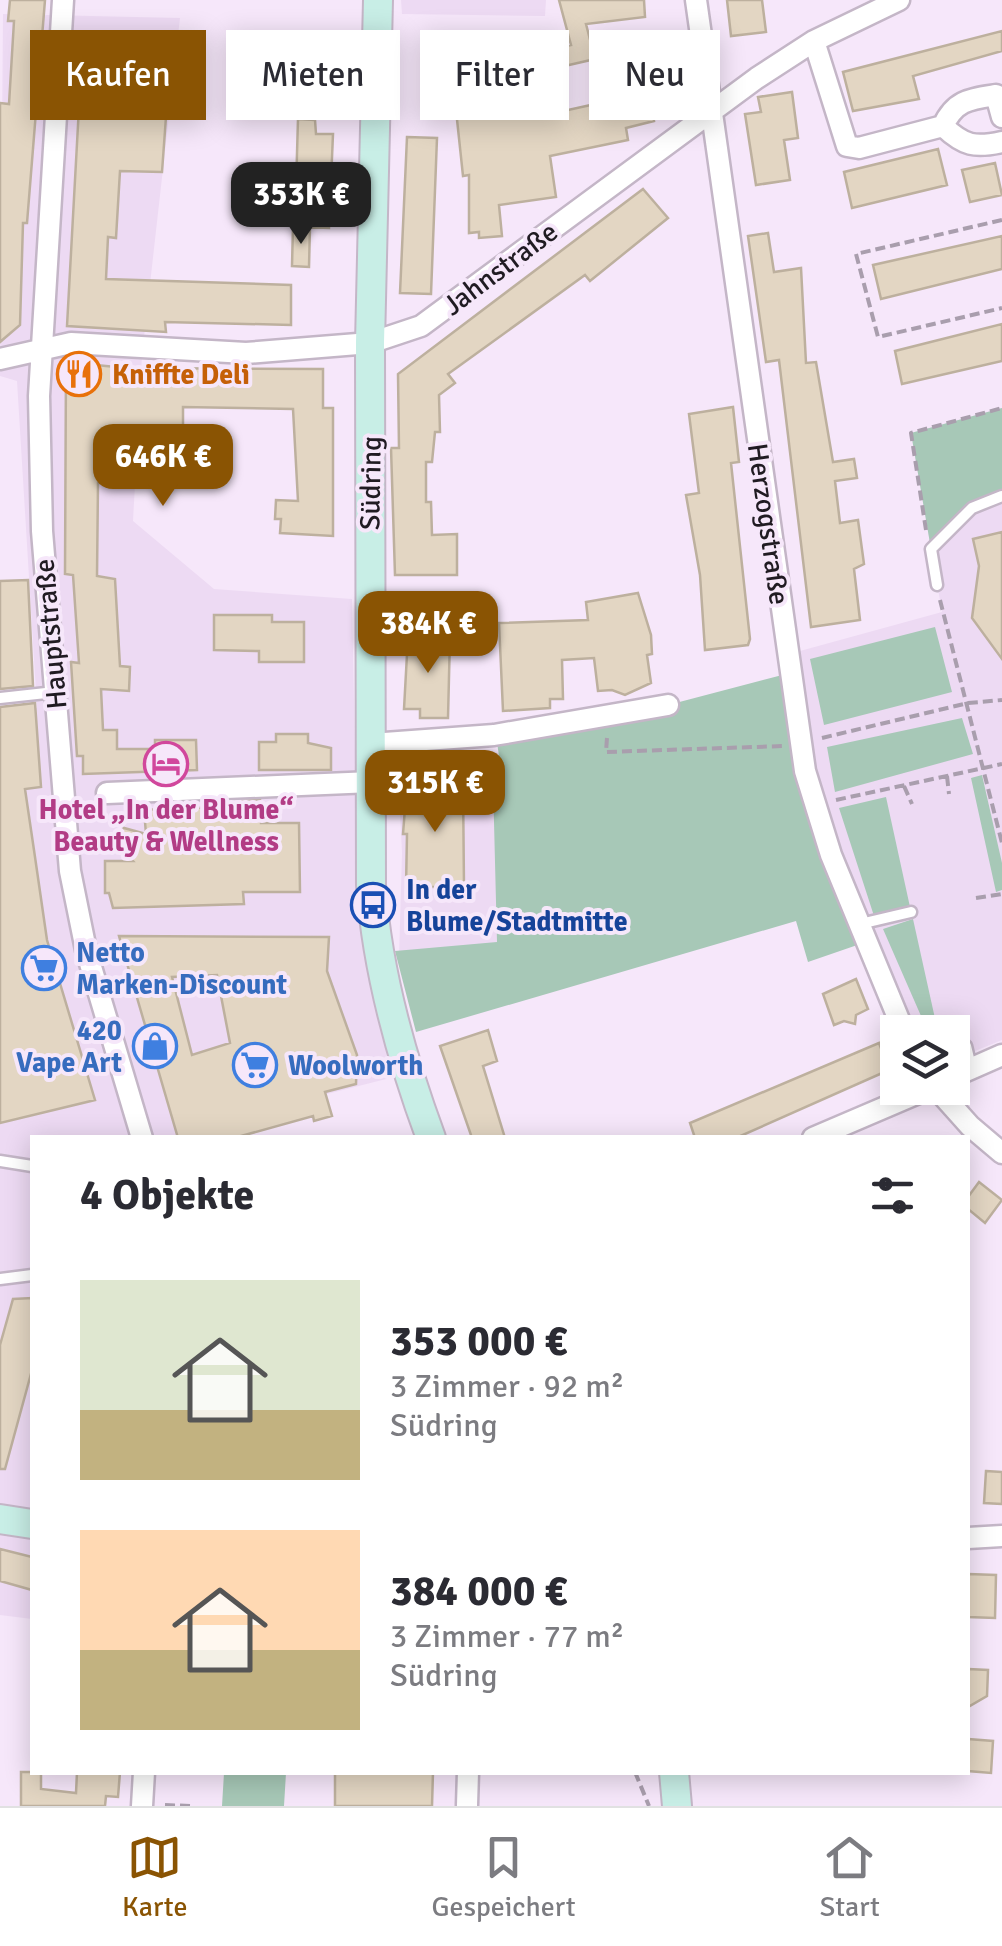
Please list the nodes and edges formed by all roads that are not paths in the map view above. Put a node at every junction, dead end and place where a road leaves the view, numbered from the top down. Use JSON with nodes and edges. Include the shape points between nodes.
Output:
{"nodes":[{"id":1,"x":63,"y":0,"type":"edge"},
{"id":2,"x":378,"y":0,"type":"edge"},
{"id":3,"x":696,"y":0,"type":"edge"},
{"id":4,"x":899,"y":0,"type":"edge"},
{"id":5,"x":700,"y":30,"type":"edge"},
{"id":6,"x":814,"y":41,"type":"junction"},
{"id":7,"x":720,"y":104,"type":"edge"},
{"id":8,"x":1002,"y":117,"type":"edge"},
{"id":9,"x":698,"y":120,"type":"edge"},
{"id":10,"x":712,"y":120,"type":"edge"},
{"id":11,"x":944,"y":126,"type":"junction"},
{"id":12,"x":1002,"y":142,"type":"edge"},
{"id":13,"x":370,"y":343,"type":"junction"},
{"id":14,"x":42,"y":351,"type":"junction"},
{"id":15,"x":0,"y":359,"type":"edge"},
{"id":16,"x":1002,"y":496,"type":"edge"},
{"id":17,"x":938,"y":585,"type":"dead end"},
{"id":18,"x":56,"y":692,"type":"junction"},
{"id":19,"x":0,"y":698,"type":"edge"},
{"id":20,"x":668,"y":705,"type":"dead end"},
{"id":21,"x":371,"y":744,"type":"junction"},
{"id":22,"x":372,"y":782,"type":"junction"},
{"id":23,"x":107,"y":793,"type":"dead end"},
{"id":24,"x":912,"y":912,"type":"dead end"},
{"id":25,"x":859,"y":924,"type":"junction"},
{"id":26,"x":897,"y":1015,"type":"edge"},
{"id":27,"x":1002,"y":1056,"type":"edge"},
{"id":28,"x":970,"y":1069,"type":"edge"},
{"id":29,"x":893,"y":1105,"type":"edge"},
{"id":30,"x":950,"y":1105,"type":"edge"},
{"id":31,"x":141,"y":1135,"type":"edge"},
{"id":32,"x":430,"y":1135,"type":"edge"},
{"id":33,"x":821,"y":1135,"type":"edge"},
{"id":34,"x":1002,"y":1154,"type":"edge"},
{"id":35,"x":0,"y":1161,"type":"edge"},
{"id":36,"x":30,"y":1166,"type":"edge"},
{"id":37,"x":30,"y":1275,"type":"edge"},
{"id":38,"x":0,"y":1279,"type":"edge"},
{"id":39,"x":0,"y":1519,"type":"edge"},
{"id":40,"x":30,"y":1524,"type":"edge"},
{"id":41,"x":1002,"y":1536,"type":"edge"},
{"id":42,"x":970,"y":1538,"type":"edge"},
{"id":43,"x":144,"y":1775,"type":"edge"},
{"id":44,"x":468,"y":1775,"type":"edge"},
{"id":45,"x":674,"y":1775,"type":"edge"},
{"id":46,"x":467,"y":1804,"type":"edge"},
{"id":47,"x":142,"y":1805,"type":"edge"},
{"id":48,"x":677,"y":1806,"type":"edge"}],
"edges":[{"from":1,"to":14,"type":"street","name":"Hauptstraße"},
{"from":2,"to":13,"type":"street","name":"Südring"},
{"from":3,"to":5,"type":"street","name":"Herzogstraße"},
{"from":4,"to":6,"type":"street","name":"Jahnstraße"},
{"from":6,"to":7,"type":"street","name":"Jahnstraße"},
{"from":6,"to":11,"type":"street","via":[[848,146]]},
{"from":8,"to":11,"type":"street","via":[[996,96],[964,100]]},
{"from":9,"to":13,"type":"street","name":"Jahnstraße","via":[[421,326]]},
{"from":10,"to":25,"type":"street","name":"Herzogstraße","via":[[801,742]]},
{"from":11,"to":12,"type":"street","via":[[978,148]]},
{"from":13,"to":14,"type":"street","name":"Jahnstraße","via":[[246,353],[71,344]]},
{"from":13,"to":21,"type":"street","name":"Südring"},
{"from":14,"to":15,"type":"street","name":"Jahnstraße"},
{"from":14,"to":18,"type":"street","name":"Hauptstraße","via":[[42,531]]},
{"from":16,"to":17,"type":"lane","via":[[966,513],[931,549]]},
{"from":18,"to":19,"type":"lane"},
{"from":18,"to":31,"type":"street","name":"Hauptstraße","via":[[75,901]]},
{"from":20,"to":21,"type":"street","via":[[494,736]]},
{"from":21,"to":22,"type":"street","name":"Südring"},
{"from":22,"to":23,"type":"street"},
{"from":22,"to":32,"type":"street","name":"Südring","via":[[374,929]]},
{"from":24,"to":25,"type":"lane"},
{"from":25,"to":26,"type":"street","name":"Herzogstraße"},
{"from":27,"to":28,"type":"street"},
{"from":29,"to":33,"type":"street"},
{"from":30,"to":34,"type":"street"},
{"from":35,"to":36,"type":"lane"},
{"from":37,"to":38,"type":"lane"},
{"from":39,"to":40,"type":"street"},
{"from":41,"to":42,"type":"street"},
{"from":43,"to":47,"type":"street"},
{"from":44,"to":46,"type":"street"},
{"from":45,"to":48,"type":"street"}]}
